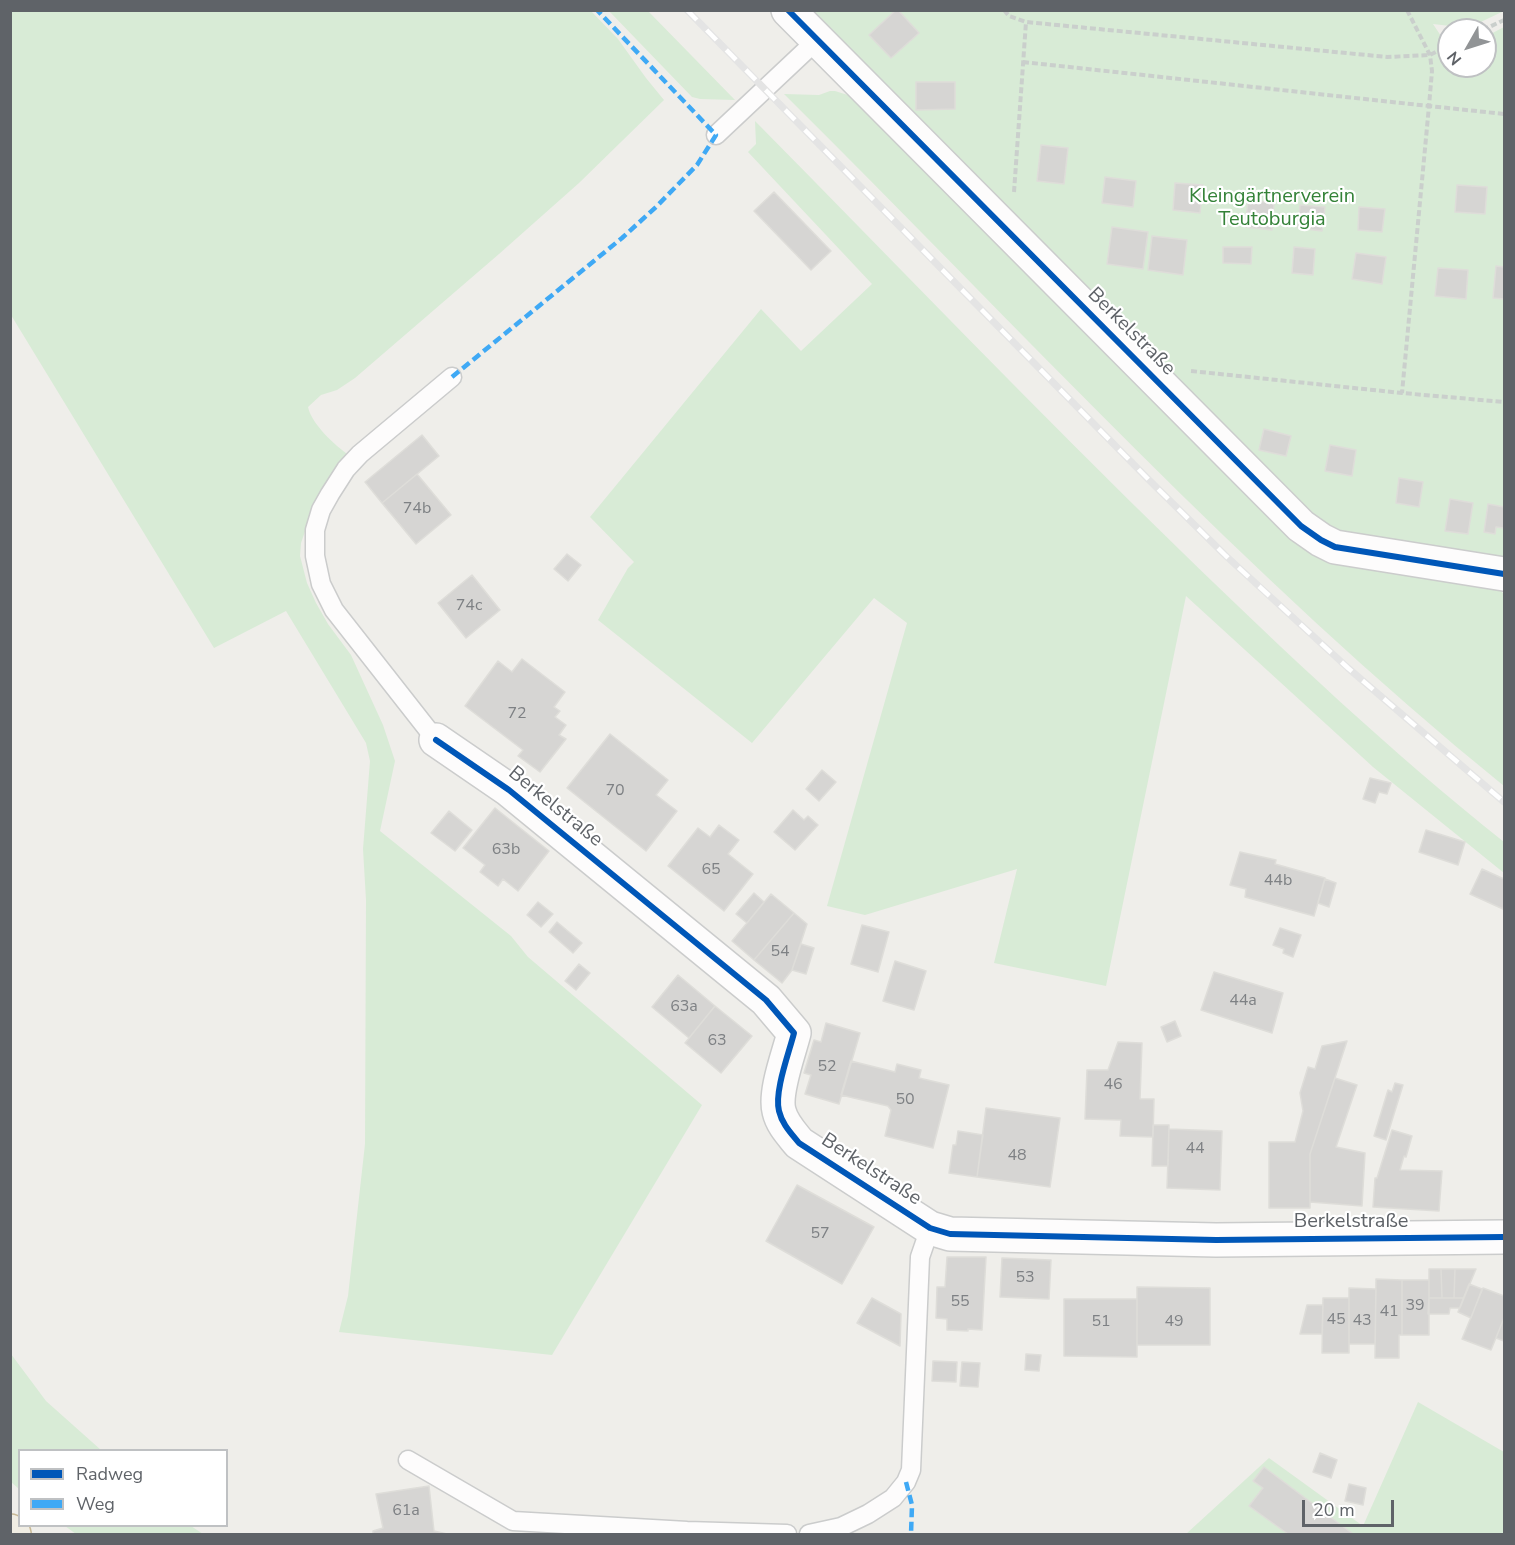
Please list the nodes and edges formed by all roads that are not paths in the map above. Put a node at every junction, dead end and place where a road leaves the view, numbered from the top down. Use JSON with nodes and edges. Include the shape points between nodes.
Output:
{"nodes":[{"id":1,"x":788,"y":10,"type":"edge"},
{"id":2,"x":817,"y":40,"type":"junction"},
{"id":3,"x":716,"y":135,"type":"dead end"},
{"id":4,"x":452,"y":377,"type":"dead end"},
{"id":5,"x":1504,"y":574,"type":"edge"},
{"id":6,"x":436,"y":740,"type":"joint"},
{"id":7,"x":930,"y":1228,"type":"junction"},
{"id":8,"x":1504,"y":1238,"type":"edge"},
{"id":9,"x":408,"y":1460,"type":"dead end"},
{"id":10,"x":10,"y":1532,"type":"edge"},
{"id":11,"x":14,"y":1534,"type":"edge"},
{"id":12,"x":787,"y":1534,"type":"edge"},
{"id":13,"x":809,"y":1534,"type":"edge"}],
"edges":[{"from":1,"to":2,"type":"street","name":"Berkelstraße"},
{"from":2,"to":3,"type":"lane"},
{"from":2,"to":5,"type":"street","name":"Berkelstraße","via":[[1301,526],[1335,547]]},
{"from":4,"to":6,"type":"lane","name":"Berkelstraße","via":[[346,469],[321,510],[315,530],[321,584],[334,610]]},
{"from":6,"to":7,"type":"street","name":"Berkelstraße","via":[[509,790],[766,1000],[794,1033],[777,1099],[786,1128],[799,1143]]},
{"from":7,"to":8,"type":"street","name":"Berkelstraße","via":[[951,1234],[1205,1239]]},
{"from":7,"to":13,"type":"lane","name":"Berkelstraße","via":[[920,1257],[911,1470],[906,1482],[885,1504],[841,1527]]},
{"from":9,"to":12,"type":"lane","via":[[513,1521]]},
{"from":10,"to":11,"type":"highway"}]}
